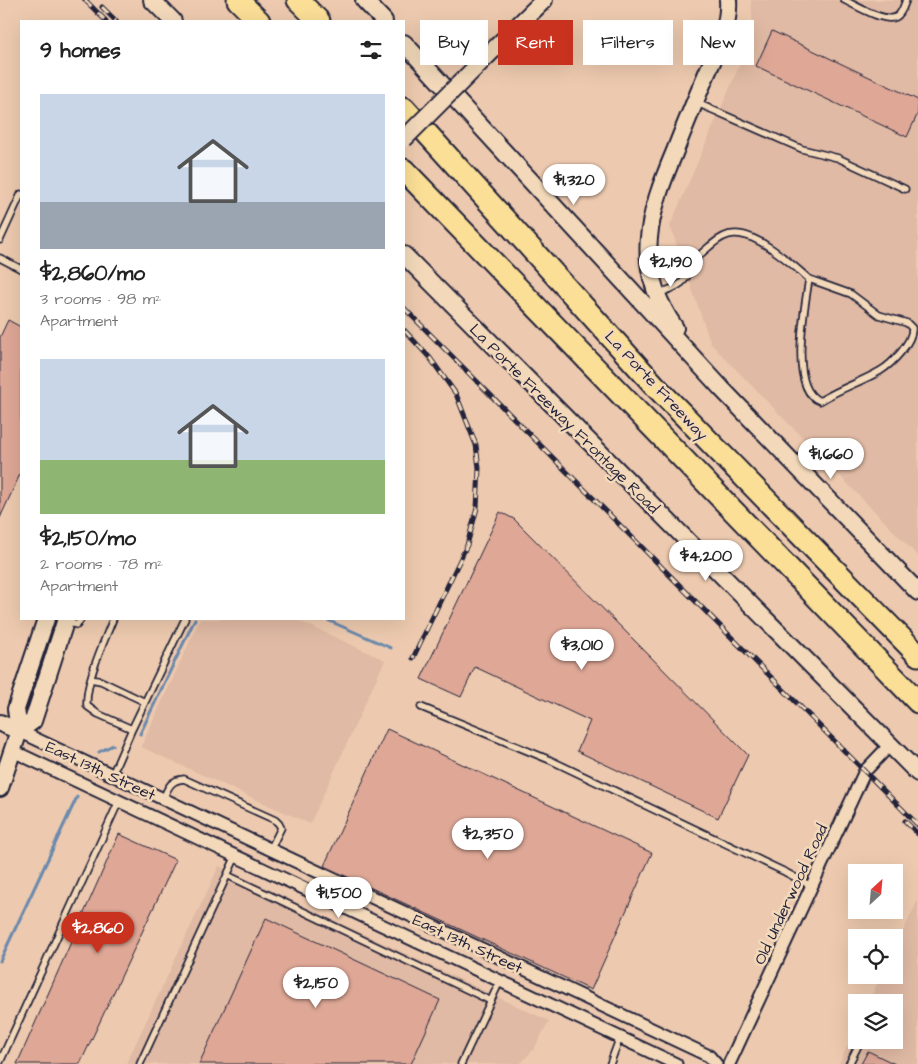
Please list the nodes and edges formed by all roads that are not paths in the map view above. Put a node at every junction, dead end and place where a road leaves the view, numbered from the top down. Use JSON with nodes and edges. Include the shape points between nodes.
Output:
{"nodes":[{"id":1,"x":152,"y":0,"type":"edge"},
{"id":2,"x":238,"y":0,"type":"edge"},
{"id":3,"x":298,"y":0,"type":"edge"},
{"id":4,"x":364,"y":0,"type":"edge"},
{"id":5,"x":544,"y":0,"type":"edge"},
{"id":6,"x":728,"y":0,"type":"edge"},
{"id":7,"x":844,"y":0,"type":"edge"},
{"id":8,"x":906,"y":0,"type":"edge"},
{"id":9,"x":172,"y":20,"type":"edge"},
{"id":10,"x":258,"y":20,"type":"edge"},
{"id":11,"x":318,"y":20,"type":"edge"},
{"id":12,"x":383,"y":20,"type":"edge"},
{"id":13,"x":405,"y":44,"type":"edge"},
{"id":14,"x":695,"y":102,"type":"junction"},
{"id":15,"x":405,"y":109,"type":"edge"},
{"id":16,"x":405,"y":138,"type":"edge"},
{"id":17,"x":405,"y":171,"type":"edge"},
{"id":18,"x":905,"y":188,"type":"dead end"},
{"id":19,"x":20,"y":196,"type":"edge"},
{"id":20,"x":0,"y":240,"type":"edge"},
{"id":21,"x":405,"y":256,"type":"edge"},
{"id":22,"x":0,"y":258,"type":"edge"},
{"id":23,"x":20,"y":268,"type":"edge"},
{"id":24,"x":809,"y":279,"type":"junction"},
{"id":25,"x":657,"y":294,"type":"junction"},
{"id":26,"x":722,"y":390,"type":"junction"},
{"id":27,"x":918,"y":592,"type":"edge"},
{"id":28,"x":46,"y":620,"type":"edge"},
{"id":29,"x":71,"y":620,"type":"edge"},
{"id":30,"x":113,"y":620,"type":"edge"},
{"id":31,"x":185,"y":620,"type":"edge"},
{"id":32,"x":918,"y":655,"type":"edge"},
{"id":33,"x":91,"y":679,"type":"junction"},
{"id":34,"x":145,"y":702,"type":"junction"},
{"id":35,"x":918,"y":702,"type":"edge"},
{"id":36,"x":422,"y":706,"type":"dead end"},
{"id":37,"x":0,"y":723,"type":"edge"},
{"id":38,"x":132,"y":729,"type":"junction"},
{"id":39,"x":18,"y":731,"type":"junction"},
{"id":40,"x":890,"y":745,"type":"junction"},
{"id":41,"x":6,"y":748,"type":"edge"},
{"id":42,"x":918,"y":773,"type":"edge"},
{"id":43,"x":112,"y":775,"type":"junction"},
{"id":44,"x":0,"y":788,"type":"edge"},
{"id":45,"x":163,"y":799,"type":"junction"},
{"id":46,"x":119,"y":801,"type":"junction"},
{"id":47,"x":245,"y":838,"type":"junction"},
{"id":48,"x":270,"y":850,"type":"junction"},
{"id":49,"x":236,"y":856,"type":"junction"},
{"id":50,"x":227,"y":875,"type":"junction"},
{"id":51,"x":811,"y":886,"type":"junction"},
{"id":52,"x":509,"y":962,"type":"junction"},
{"id":53,"x":500,"y":981,"type":"junction"},
{"id":54,"x":491,"y":1001,"type":"junction"},
{"id":55,"x":620,"y":1038,"type":"junction"},
{"id":56,"x":856,"y":1049,"type":"edge"},
{"id":57,"x":0,"y":1062,"type":"edge"},
{"id":58,"x":140,"y":1064,"type":"edge"},
{"id":59,"x":461,"y":1064,"type":"edge"},
{"id":60,"x":610,"y":1064,"type":"edge"},
{"id":61,"x":676,"y":1064,"type":"edge"},
{"id":62,"x":716,"y":1064,"type":"edge"},
{"id":63,"x":729,"y":1064,"type":"edge"},
{"id":64,"x":850,"y":1064,"type":"edge"}],
"edges":[{"from":1,"to":9,"type":"main road"},
{"from":2,"to":10,"type":"highway"},
{"from":3,"to":11,"type":"highway"},
{"from":4,"to":12,"type":"main road"},
{"from":5,"to":16,"type":"main road","bridge":true},
{"from":6,"to":14,"type":"main road","via":[[722,35]]},
{"from":7,"to":8,"type":"lane","via":[[868,12],[895,18]]},
{"from":13,"to":26,"type":"main road"},
{"from":14,"to":18,"type":"lane","via":[[802,149],[838,158]]},
{"from":14,"to":25,"type":"main road","via":[[659,188],[651,219],[648,258]]},
{"from":15,"to":32,"type":"highway","name":"La Porte Freeway","via":[[658,389]]},
{"from":17,"to":35,"type":"highway","name":"La Porte Freeway"},
{"from":19,"to":20,"type":"lane"},
{"from":21,"to":40,"type":"main road","name":"La Porte Freeway Frontage Road"},
{"from":22,"to":23,"type":"lane"},
{"from":24,"to":24,"type":"lane","via":[[802,328],[802,372],[805,386],[815,400],[820,401],[882,370],[908,343],[912,328],[907,323],[879,314],[851,294]]},
{"from":24,"to":25,"type":"lane","via":[[784,256],[754,239],[734,234],[723,237],[704,251],[680,285]]},
{"from":25,"to":26,"type":"main road","via":[[668,318]]},
{"from":26,"to":27,"type":"main road"},
{"from":28,"to":39,"type":"main road","via":[[16,709]]},
{"from":29,"to":39,"type":"main road","via":[[33,721]]},
{"from":30,"to":33,"type":"lane"},
{"from":31,"to":34,"type":"lane"},
{"from":33,"to":34,"type":"lane"},
{"from":33,"to":38,"type":"lane","via":[[87,706]]},
{"from":34,"to":38,"type":"lane"},
{"from":36,"to":51,"type":"lane","via":[[550,760]]},
{"from":37,"to":39,"type":"main road","name":"East 13th Street"},
{"from":38,"to":43,"type":"lane"},
{"from":39,"to":41,"type":"main road"},
{"from":39,"to":43,"type":"street","name":"East 13th Street"},
{"from":40,"to":42,"type":"main road","name":"La Porte Freeway Frontage Road"},
{"from":40,"to":51,"type":"street","name":"Old Underwood Road","via":[[865,771]]},
{"from":41,"to":44,"type":"main road"},
{"from":41,"to":46,"type":"street","name":"East 13th Street"},
{"from":43,"to":45,"type":"street","name":"East 13th Street"},
{"from":45,"to":47,"type":"street","name":"East 13th Street"},
{"from":45,"to":48,"type":"lane","via":[[170,784],[184,779],[274,820],[281,828]]},
{"from":46,"to":49,"type":"street","name":"East 13th Street"},
{"from":46,"to":57,"type":"lane"},
{"from":47,"to":48,"type":"street","name":"East 13th Street"},
{"from":47,"to":49,"type":"street"},
{"from":48,"to":52,"type":"street","name":"East 13th Street"},
{"from":49,"to":50,"type":"lane"},
{"from":49,"to":53,"type":"street","name":"East 13th Street"},
{"from":50,"to":54,"type":"lane"},
{"from":50,"to":58,"type":"lane"},
{"from":51,"to":63,"type":"street","name":"Old Underwood Road"},
{"from":52,"to":53,"type":"street"},
{"from":52,"to":62,"type":"street","name":"East 13th Street","via":[[709,1056]]},
{"from":53,"to":54,"type":"lane"},
{"from":53,"to":55,"type":"street","name":"East 13th Street"},
{"from":54,"to":59,"type":"lane"},
{"from":55,"to":60,"type":"lane"},
{"from":55,"to":61,"type":"street","name":"East 13th Street"},
{"from":56,"to":64,"type":"lane"}]}
